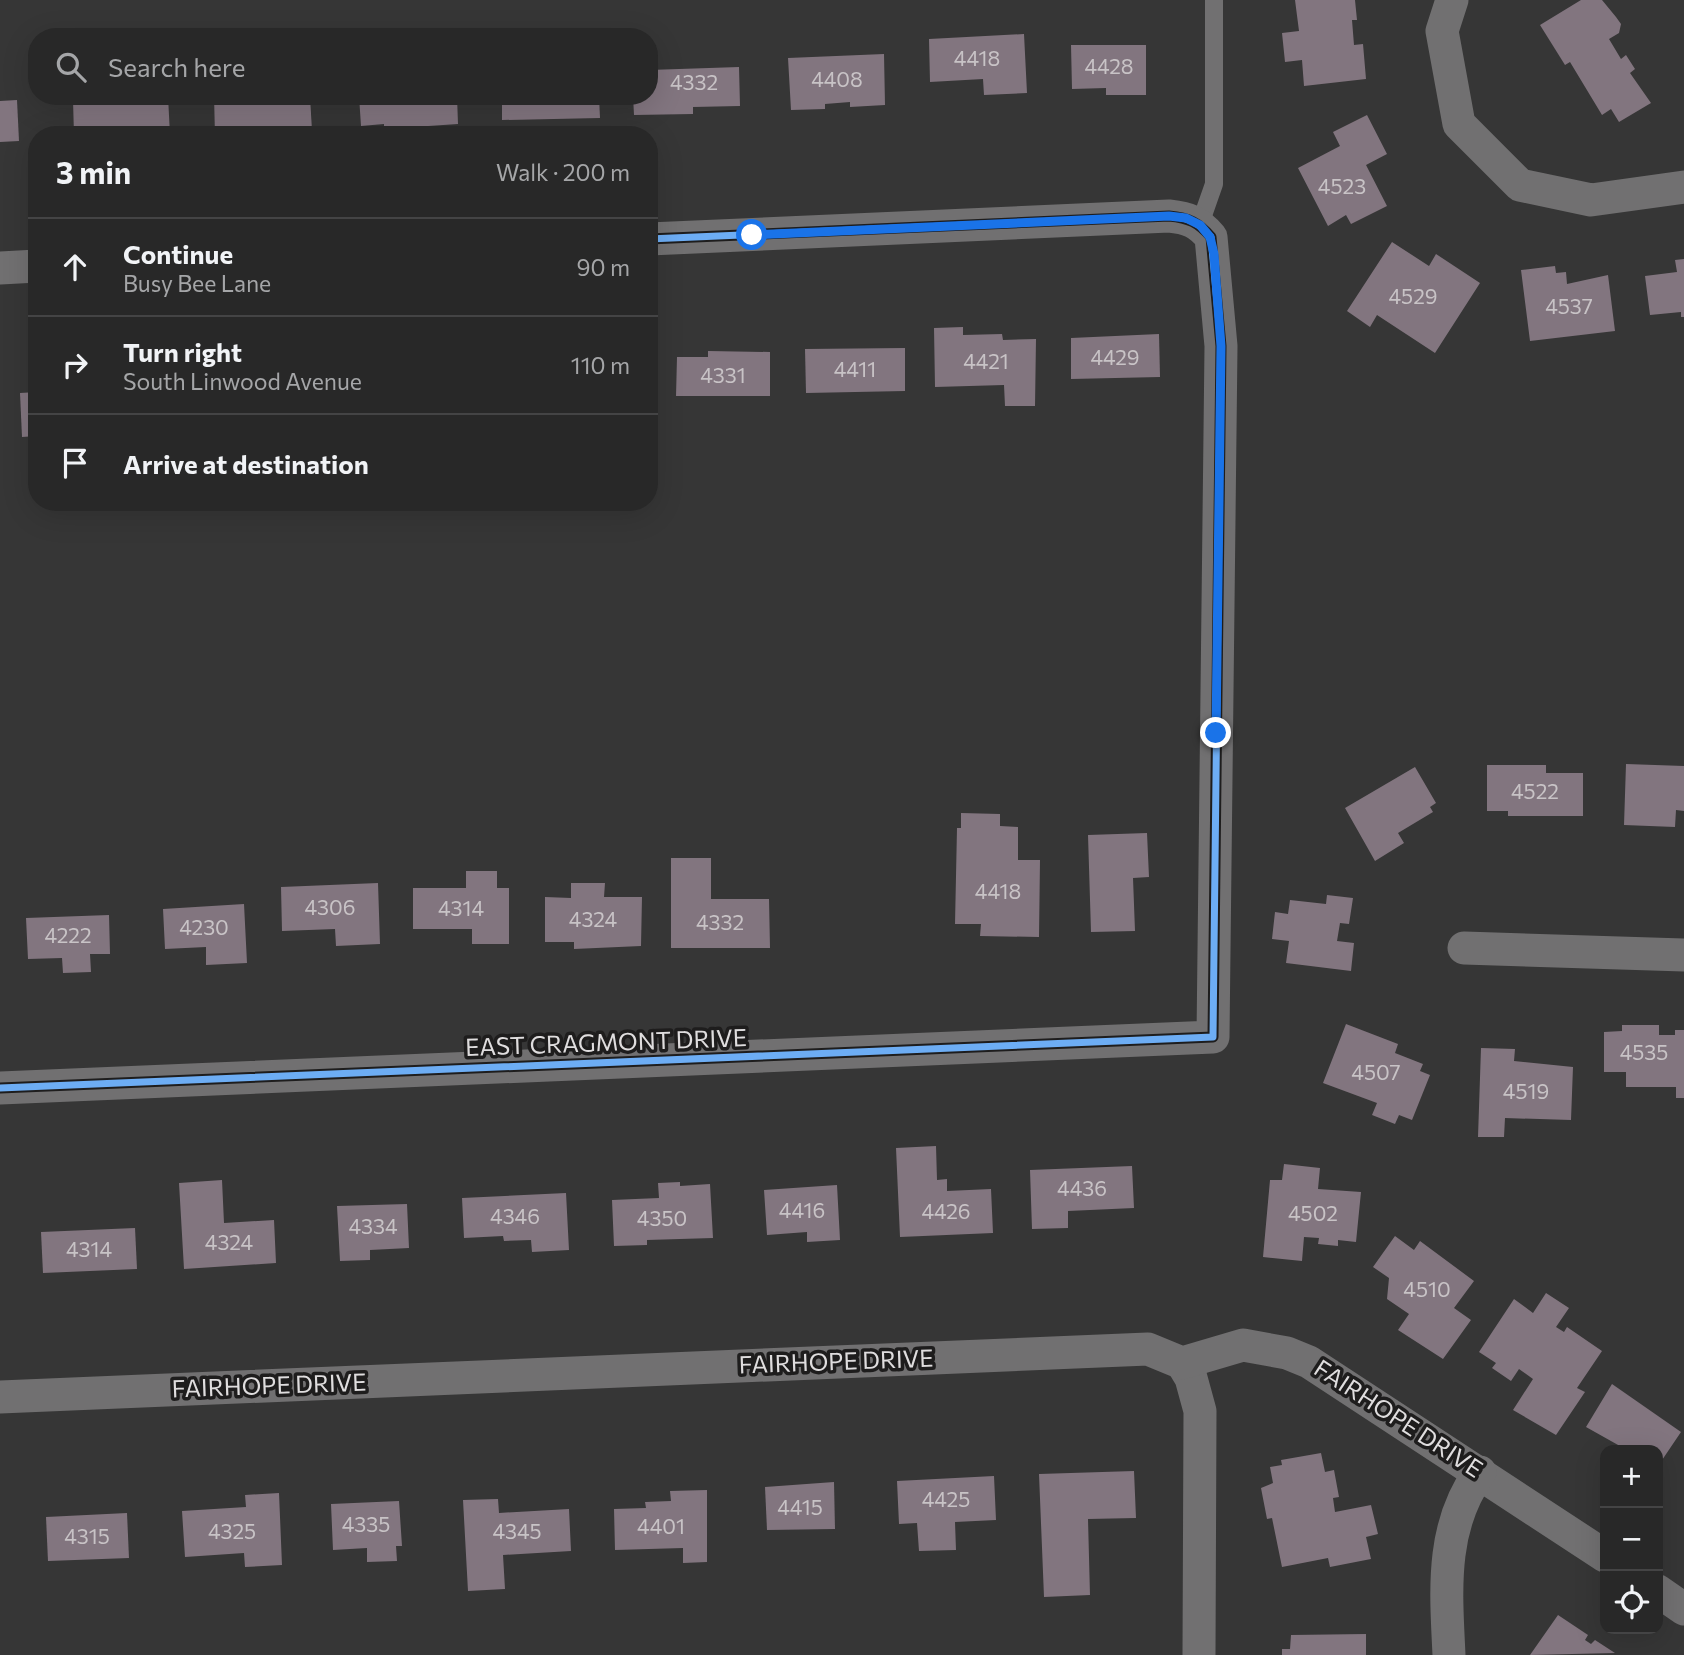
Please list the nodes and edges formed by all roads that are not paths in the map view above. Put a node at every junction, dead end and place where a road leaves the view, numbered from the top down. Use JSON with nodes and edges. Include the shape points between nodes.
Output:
{"nodes":[{"id":1,"x":1214,"y":0,"type":"edge"},
{"id":2,"x":1452,"y":0,"type":"edge"},
{"id":3,"x":1684,"y":187,"type":"edge"},
{"id":4,"x":1200,"y":225,"type":"junction"},
{"id":5,"x":658,"y":239,"type":"edge"},
{"id":6,"x":28,"y":267,"type":"edge"},
{"id":7,"x":0,"y":268,"type":"edge"},
{"id":8,"x":1464,"y":948,"type":"dead end"},
{"id":9,"x":1684,"y":955,"type":"edge"},
{"id":10,"x":0,"y":1088,"type":"edge"},
{"id":11,"x":1182,"y":1363,"type":"junction"},
{"id":12,"x":0,"y":1397,"type":"edge"},
{"id":13,"x":1480,"y":1472,"type":"junction"},
{"id":14,"x":1600,"y":1553,"type":"edge"},
{"id":15,"x":1663,"y":1594,"type":"edge"},
{"id":16,"x":1684,"y":1609,"type":"edge"},
{"id":17,"x":1199,"y":1655,"type":"edge"},
{"id":18,"x":1449,"y":1655,"type":"edge"}],
"edges":[{"from":1,"to":4,"type":"lane","via":[[1214,184]]},
{"from":2,"to":3,"type":"street","via":[[1442,31],[1459,124],[1520,185],[1591,200]]},
{"from":4,"to":5,"type":"street","via":[[1169,216]]},
{"from":4,"to":10,"type":"street","name":"EAST CRAGMONT DRIVE","via":[[1210,237],[1214,254],[1221,346],[1213,1037]]},
{"from":6,"to":7,"type":"street"},
{"from":8,"to":9,"type":"street"},
{"from":11,"to":12,"type":"street","name":"FAIRHOPE DRIVE","via":[[1148,1349]]},
{"from":11,"to":13,"type":"street","name":"FAIRHOPE DRIVE","via":[[1243,1345],[1287,1353],[1309,1362]]},
{"from":11,"to":17,"type":"street","via":[[1200,1411]]},
{"from":13,"to":14,"type":"street","name":"FAIRHOPE DRIVE"},
{"from":13,"to":18,"type":"street","via":[[1457,1517],[1447,1556]]},
{"from":15,"to":16,"type":"street"}]}
